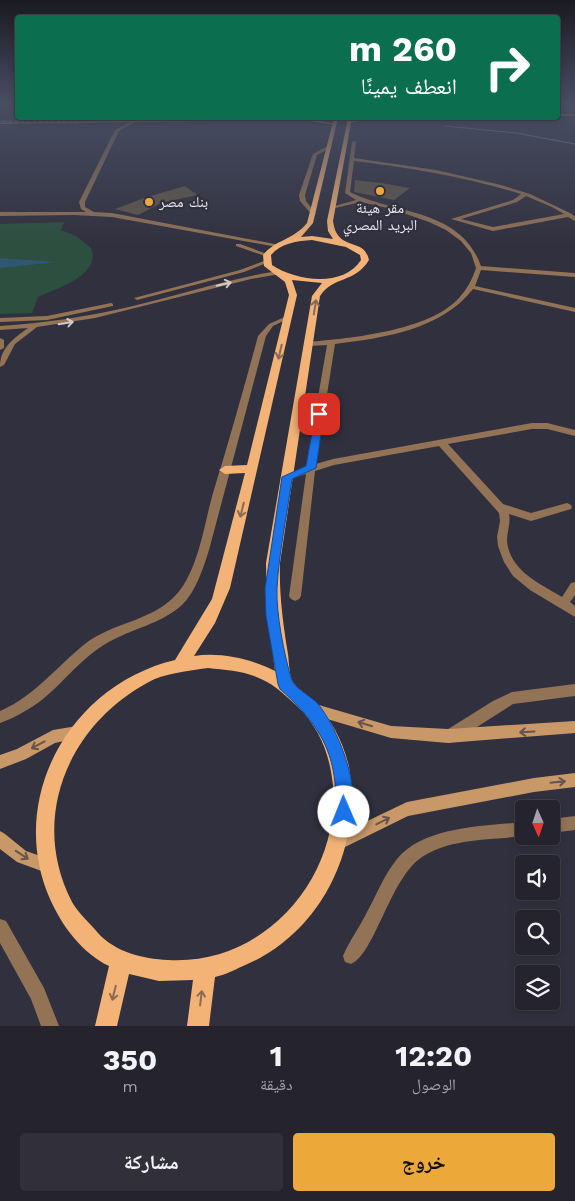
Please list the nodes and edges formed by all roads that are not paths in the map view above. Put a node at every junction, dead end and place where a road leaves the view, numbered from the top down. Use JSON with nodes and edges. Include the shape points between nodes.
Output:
{"nodes":[{"id":1,"x":104,"y":151,"type":"edge"},
{"id":2,"x":105,"y":151,"type":"edge"},
{"id":3,"x":322,"y":151,"type":"edge"},
{"id":4,"x":329,"y":151,"type":"edge"},
{"id":5,"x":344,"y":151,"type":"edge"},
{"id":6,"x":353,"y":151,"type":"edge"},
{"id":7,"x":352,"y":159,"type":"junction"},
{"id":8,"x":99,"y":161,"type":"junction"},
{"id":9,"x":524,"y":194,"type":"junction"},
{"id":10,"x":361,"y":200,"type":"junction"},
{"id":11,"x":333,"y":208,"type":"junction"},
{"id":12,"x":46,"y":213,"type":"junction"},
{"id":13,"x":0,"y":214,"type":"edge"},
{"id":14,"x":100,"y":214,"type":"junction"},
{"id":15,"x":313,"y":214,"type":"junction"},
{"id":16,"x":572,"y":217,"type":"edge"},
{"id":17,"x":0,"y":218,"type":"edge"},
{"id":18,"x":454,"y":219,"type":"junction"},
{"id":19,"x":437,"y":224,"type":"junction"},
{"id":20,"x":338,"y":241,"type":"junction"},
{"id":21,"x":287,"y":242,"type":"junction"},
{"id":22,"x":275,"y":246,"type":"junction"},
{"id":23,"x":266,"y":258,"type":"junction"},
{"id":24,"x":479,"y":268,"type":"junction"},
{"id":25,"x":279,"y":274,"type":"junction"},
{"id":26,"x":575,"y":275,"type":"edge"},
{"id":27,"x":331,"y":280,"type":"junction"},
{"id":28,"x":472,"y":287,"type":"junction"},
{"id":29,"x":575,"y":310,"type":"edge"},
{"id":30,"x":288,"y":317,"type":"junction"},
{"id":31,"x":0,"y":320,"type":"edge"},
{"id":32,"x":35,"y":326,"type":"junction"},
{"id":33,"x":0,"y":328,"type":"edge"},
{"id":34,"x":0,"y":340,"type":"edge"},
{"id":35,"x":331,"y":343,"type":"junction"},
{"id":36,"x":309,"y":344,"type":"junction"},
{"id":37,"x":0,"y":348,"type":"edge"},
{"id":38,"x":0,"y":364,"type":"edge"},
{"id":39,"x":575,"y":432,"type":"edge"},
{"id":40,"x":441,"y":442,"type":"junction"},
{"id":41,"x":311,"y":468,"type":"junction"},
{"id":42,"x":252,"y":469,"type":"junction"},
{"id":43,"x":225,"y":470,"type":"junction"},
{"id":44,"x":287,"y":477,"type":"junction"},
{"id":45,"x":500,"y":507,"type":"junction"},
{"id":46,"x":568,"y":508,"type":"dead end"},
{"id":47,"x":575,"y":586,"type":"edge"},
{"id":48,"x":295,"y":596,"type":"dead end"},
{"id":49,"x":564,"y":604,"type":"junction"},
{"id":50,"x":575,"y":612,"type":"edge"},
{"id":51,"x":180,"y":664,"type":"junction"},
{"id":52,"x":285,"y":684,"type":"junction"},
{"id":53,"x":575,"y":690,"type":"edge"},
{"id":54,"x":312,"y":709,"type":"junction"},
{"id":55,"x":0,"y":717,"type":"edge"},
{"id":56,"x":575,"y":727,"type":"edge"},
{"id":57,"x":77,"y":732,"type":"junction"},
{"id":58,"x":448,"y":736,"type":"junction"},
{"id":59,"x":0,"y":762,"type":"edge"},
{"id":60,"x":575,"y":780,"type":"edge"},
{"id":61,"x":575,"y":823,"type":"edge"},
{"id":62,"x":560,"y":825,"type":"edge"},
{"id":63,"x":515,"y":830,"type":"edge"},
{"id":64,"x":0,"y":839,"type":"edge"},
{"id":65,"x":339,"y":842,"type":"junction"},
{"id":66,"x":47,"y":865,"type":"junction"},
{"id":67,"x":0,"y":928,"type":"edge"},
{"id":68,"x":351,"y":956,"type":"dead end"},
{"id":69,"x":121,"y":961,"type":"junction"},
{"id":70,"x":205,"y":971,"type":"junction"},
{"id":71,"x":50,"y":1026,"type":"edge"},
{"id":72,"x":106,"y":1026,"type":"edge"},
{"id":73,"x":198,"y":1026,"type":"edge"}],
"edges":[{"from":1,"to":8,"type":"street"},
{"from":2,"to":8,"type":"street"},
{"from":3,"to":15,"type":"street","via":[[315,154],[302,194],[302,201]]},
{"from":4,"to":15,"type":"main road"},
{"from":5,"to":11,"type":"main road"},
{"from":6,"to":7,"type":"street"},
{"from":7,"to":9,"type":"street","via":[[416,167]]},
{"from":7,"to":10,"type":"street","via":[[347,192]]},
{"from":8,"to":12,"type":"street","via":[[74,204]]},
{"from":8,"to":14,"type":"street","via":[[82,204],[85,210]]},
{"from":9,"to":16,"type":"street","via":[[555,206]]},
{"from":9,"to":18,"type":"street","via":[[515,201]]},
{"from":10,"to":11,"type":"street"},
{"from":10,"to":19,"type":"street","via":[[405,211]]},
{"from":11,"to":20,"type":"main road","via":[[330,226]]},
{"from":12,"to":13,"type":"street"},
{"from":12,"to":14,"type":"street"},
{"from":14,"to":22,"type":"street"},
{"from":15,"to":21,"type":"main road","via":[[307,229]]},
{"from":16,"to":18,"type":"street","via":[[494,229]]},
{"from":17,"to":23,"type":"street","via":[[108,219],[234,244]]},
{"from":18,"to":19,"type":"street"},
{"from":19,"to":24,"type":"street","via":[[466,243]]},
{"from":20,"to":21,"type":"main road","via":[[312,238]]},
{"from":20,"to":27,"type":"main road","via":[[358,249],[365,261],[355,273]]},
{"from":21,"to":22,"type":"main road"},
{"from":22,"to":23,"type":"main road"},
{"from":23,"to":25,"type":"main road"},
{"from":23,"to":31,"type":"street","via":[[233,273],[84,312]]},
{"from":24,"to":26,"type":"street"},
{"from":24,"to":28,"type":"street"},
{"from":25,"to":27,"type":"main road","via":[[304,280]]},
{"from":25,"to":30,"type":"main road","via":[[289,281],[294,292]]},
{"from":32,"to":25,"type":"street","one_way":true,"via":[[81,320],[251,277]]},
{"from":36,"to":27,"type":"main road","one_way":true,"via":[[316,296]]},
{"from":28,"to":29,"type":"street"},
{"from":28,"to":35,"type":"street","via":[[444,312],[414,325],[376,336]]},
{"from":30,"to":42,"type":"main road","one_way":true},
{"from":30,"to":43,"type":"street","via":[[271,325],[262,336]]},
{"from":32,"to":33,"type":"street"},
{"from":32,"to":38,"type":"street","via":[[16,339]]},
{"from":34,"to":37,"type":"street"},
{"from":35,"to":36,"type":"street"},
{"from":35,"to":41,"type":"street"},
{"from":36,"to":44,"type":"main road"},
{"from":39,"to":40,"type":"street","via":[[532,426]]},
{"from":40,"to":41,"type":"street"},
{"from":40,"to":45,"type":"street"},
{"from":41,"to":44,"type":"street"},
{"from":41,"to":48,"type":"street"},
{"from":42,"to":43,"type":"main road"},
{"from":42,"to":51,"type":"main road","one_way":true,"via":[[218,605]]},
{"from":43,"to":55,"type":"street","via":[[192,581],[179,600],[158,615],[100,640],[44,692]]},
{"from":44,"to":52,"type":"main road","via":[[271,589]]},
{"from":45,"to":46,"type":"street","via":[[531,517]]},
{"from":45,"to":49,"type":"street","via":[[506,518],[503,545],[520,577]]},
{"from":47,"to":49,"type":"street"},
{"from":49,"to":50,"type":"street"},
{"from":51,"to":52,"type":"main road","via":[[235,664],[261,671]]},
{"from":51,"to":57,"type":"main road","via":[[142,677],[114,696]]},
{"from":52,"to":54,"type":"main road"},
{"from":53,"to":58,"type":"street","via":[[505,701]]},
{"from":58,"to":54,"type":"street","one_way":true,"via":[[391,732]]},
{"from":54,"to":65,"type":"main road","via":[[327,730],[343,782],[344,812]]},
{"from":56,"to":58,"type":"street","one_way":true},
{"from":57,"to":59,"type":"street","one_way":true,"via":[[53,737]]},
{"from":57,"to":66,"type":"main road","via":[[52,780],[44,835]]},
{"from":65,"to":60,"type":"street","one_way":true,"via":[[407,809]]},
{"from":61,"to":62,"type":"street"},
{"from":63,"to":68,"type":"street","via":[[447,838],[414,853],[393,876],[369,928]]},
{"from":64,"to":66,"type":"street","one_way":true,"via":[[22,857]]},
{"from":65,"to":70,"type":"main road","via":[[326,877],[305,910],[277,938],[243,959]]},
{"from":66,"to":69,"type":"main road","via":[[56,895],[72,921],[94,944]]},
{"from":67,"to":71,"type":"street","via":[[41,1000]]},
{"from":69,"to":70,"type":"main road","via":[[162,972]]},
{"from":69,"to":72,"type":"main road","one_way":true},
{"from":73,"to":70,"type":"main road","one_way":true}]}
